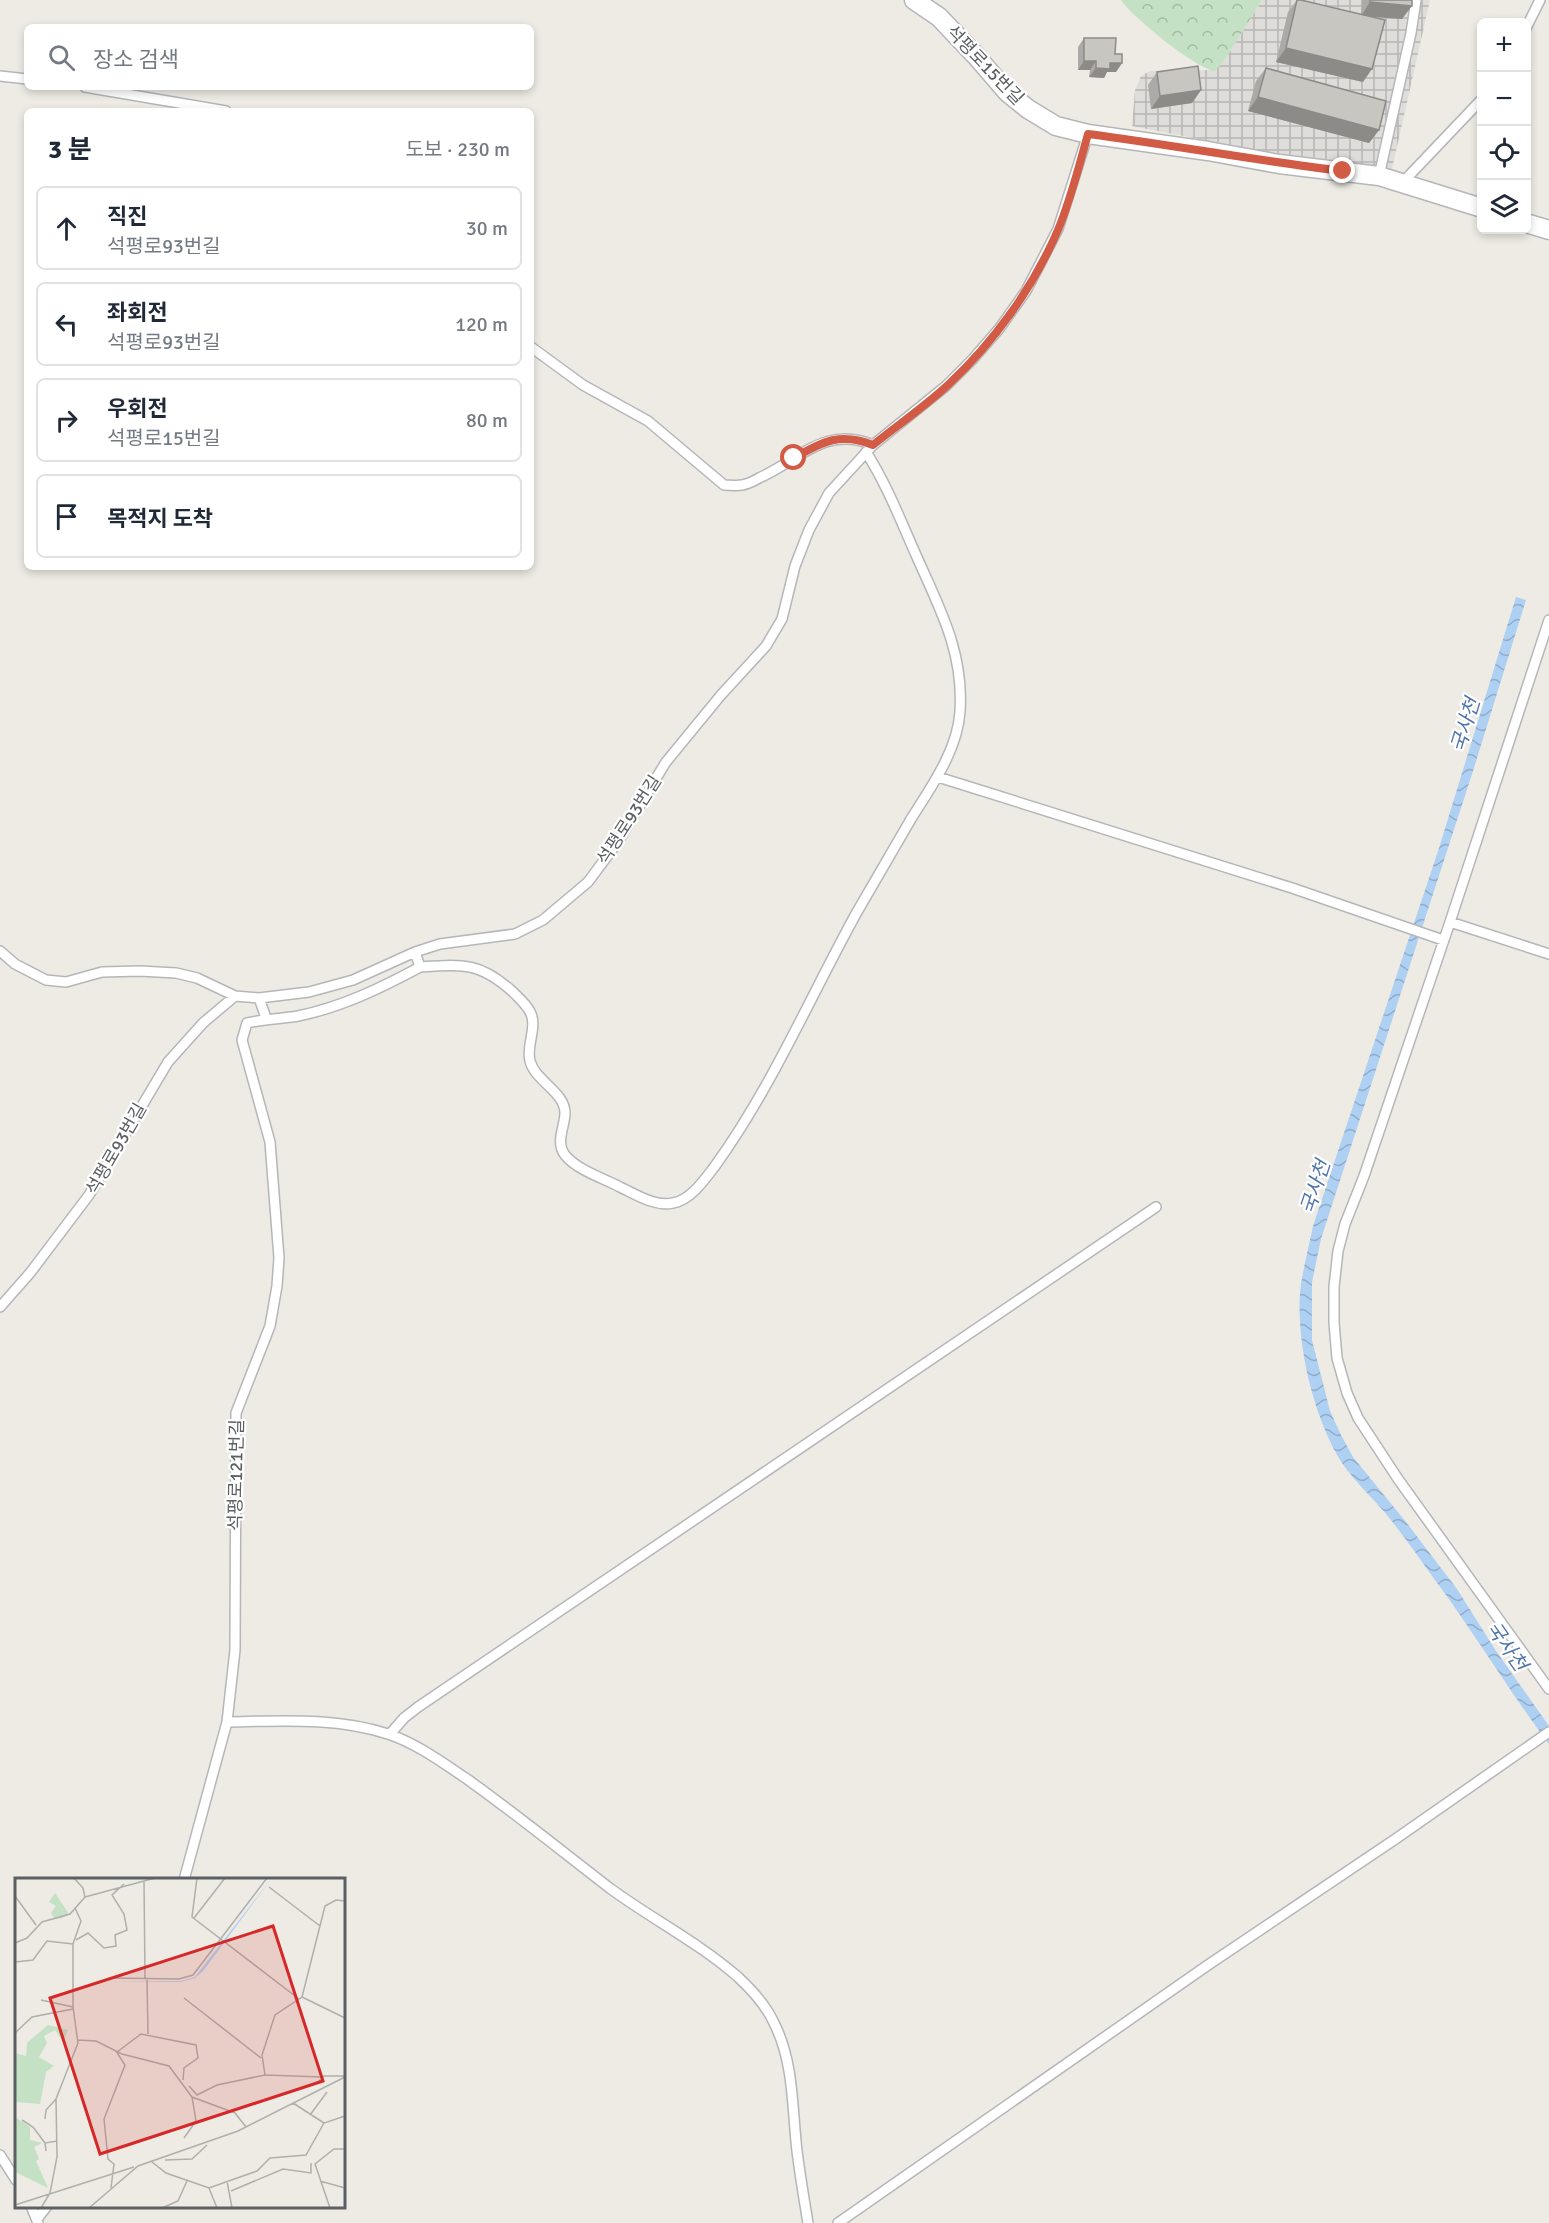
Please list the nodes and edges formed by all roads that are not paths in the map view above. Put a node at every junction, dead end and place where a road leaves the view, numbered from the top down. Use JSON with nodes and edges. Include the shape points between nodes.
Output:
{"nodes":[{"id":1,"x":914,"y":0,"type":"edge"},
{"id":2,"x":1416,"y":0,"type":"edge"},
{"id":3,"x":1540,"y":0,"type":"edge"},
{"id":4,"x":1531,"y":19,"type":"edge"},
{"id":5,"x":0,"y":76,"type":"edge"},
{"id":6,"x":24,"y":79,"type":"edge"},
{"id":7,"x":103,"y":90,"type":"edge"},
{"id":8,"x":1477,"y":104,"type":"edge"},
{"id":9,"x":208,"y":108,"type":"edge"},
{"id":10,"x":1088,"y":134,"type":"junction"},
{"id":11,"x":1379,"y":176,"type":"junction"},
{"id":12,"x":1403,"y":182,"type":"junction"},
{"id":13,"x":1477,"y":206,"type":"edge"},
{"id":14,"x":1531,"y":224,"type":"edge"},
{"id":15,"x":1549,"y":230,"type":"edge"},
{"id":16,"x":534,"y":348,"type":"edge"},
{"id":17,"x":869,"y":449,"type":"junction"},
{"id":18,"x":1549,"y":620,"type":"edge"},
{"id":19,"x":938,"y":777,"type":"junction"},
{"id":20,"x":1450,"y":922,"type":"junction"},
{"id":21,"x":1439,"y":939,"type":"junction"},
{"id":22,"x":0,"y":951,"type":"edge"},
{"id":23,"x":415,"y":952,"type":"junction"},
{"id":24,"x":1549,"y":954,"type":"edge"},
{"id":25,"x":420,"y":967,"type":"junction"},
{"id":26,"x":235,"y":996,"type":"junction"},
{"id":27,"x":259,"y":998,"type":"junction"},
{"id":28,"x":266,"y":1018,"type":"junction"},
{"id":29,"x":1156,"y":1207,"type":"dead end"},
{"id":30,"x":0,"y":1306,"type":"edge"},
{"id":31,"x":1549,"y":1689,"type":"edge"},
{"id":32,"x":227,"y":1722,"type":"junction"},
{"id":33,"x":1549,"y":1732,"type":"edge"},
{"id":34,"x":390,"y":1734,"type":"junction"},
{"id":35,"x":185,"y":1878,"type":"edge"},
{"id":36,"x":0,"y":2155,"type":"edge"},
{"id":37,"x":15,"y":2178,"type":"edge"},
{"id":38,"x":45,"y":2208,"type":"edge"},
{"id":39,"x":37,"y":2221,"type":"edge"},
{"id":40,"x":808,"y":2223,"type":"edge"},
{"id":41,"x":838,"y":2223,"type":"edge"}],
"edges":[{"from":1,"to":10,"type":"street","name":"석평로15번길","via":[[939,17],[1007,92],[1028,109],[1056,126]]},
{"from":2,"to":11,"type":"lane"},
{"from":3,"to":4,"type":"lane"},
{"from":5,"to":6,"type":"lane"},
{"from":7,"to":9,"type":"lane"},
{"from":8,"to":12,"type":"lane"},
{"from":10,"to":11,"type":"street","name":"석평로15번길"},
{"from":10,"to":17,"type":"lane","name":"석평로93번길","via":[[1059,229],[1026,291],[999,329],[959,373]]},
{"from":11,"to":12,"type":"street","name":"석평로15번길"},
{"from":12,"to":13,"type":"street","name":"석평로15번길"},
{"from":14,"to":15,"type":"street"},
{"from":16,"to":17,"type":"lane","via":[[582,385],[648,421],[724,485],[744,485],[819,443],[839,438],[859,440]]},
{"from":17,"to":19,"type":"lane","via":[[951,635],[958,663],[960,715],[954,741]]},
{"from":17,"to":23,"type":"lane","name":"석평로93번길","via":[[829,493],[809,530],[782,619],[766,646],[666,762],[617,843],[588,882],[543,920],[515,934],[440,944]]},
{"from":18,"to":20,"type":"lane"},
{"from":19,"to":21,"type":"lane"},
{"from":19,"to":25,"type":"lane","via":[[878,875],[745,1121],[701,1184],[674,1203],[642,1197],[591,1173],[563,1154],[563,1105],[530,1062],[532,1017],[516,995],[472,966]]},
{"from":20,"to":21,"type":"lane"},
{"from":20,"to":24,"type":"lane"},
{"from":21,"to":31,"type":"lane","via":[[1338,1251],[1334,1287],[1337,1358],[1347,1393],[1375,1445]]},
{"from":22,"to":26,"type":"lane","name":"석평로93번길","via":[[46,980],[66,982],[102,972],[176,973]]},
{"from":23,"to":25,"type":"lane"},
{"from":23,"to":27,"type":"lane","name":"석평로93번길","via":[[353,980],[309,992]]},
{"from":25,"to":28,"type":"lane","via":[[352,1000],[296,1016]]},
{"from":26,"to":27,"type":"lane","name":"석평로93번길"},
{"from":26,"to":30,"type":"lane","name":"석평로93번길","via":[[203,1023],[168,1062],[89,1195]]},
{"from":27,"to":28,"type":"lane"},
{"from":28,"to":32,"type":"lane","name":"석평로121번길","via":[[247,1023],[242,1040],[270,1142],[279,1258],[270,1326],[236,1413],[236,1618]]},
{"from":29,"to":34,"type":"lane","via":[[418,1707]]},
{"from":32,"to":34,"type":"lane","via":[[327,1721]]},
{"from":32,"to":35,"type":"lane","name":"석평로121번길"},
{"from":33,"to":41,"type":"lane"},
{"from":34,"to":40,"type":"lane","via":[[414,1745],[503,1805],[612,1889],[720,1962],[758,1997],[774,2022],[789,2068]]},
{"from":36,"to":37,"type":"lane"},
{"from":38,"to":39,"type":"lane"}]}
